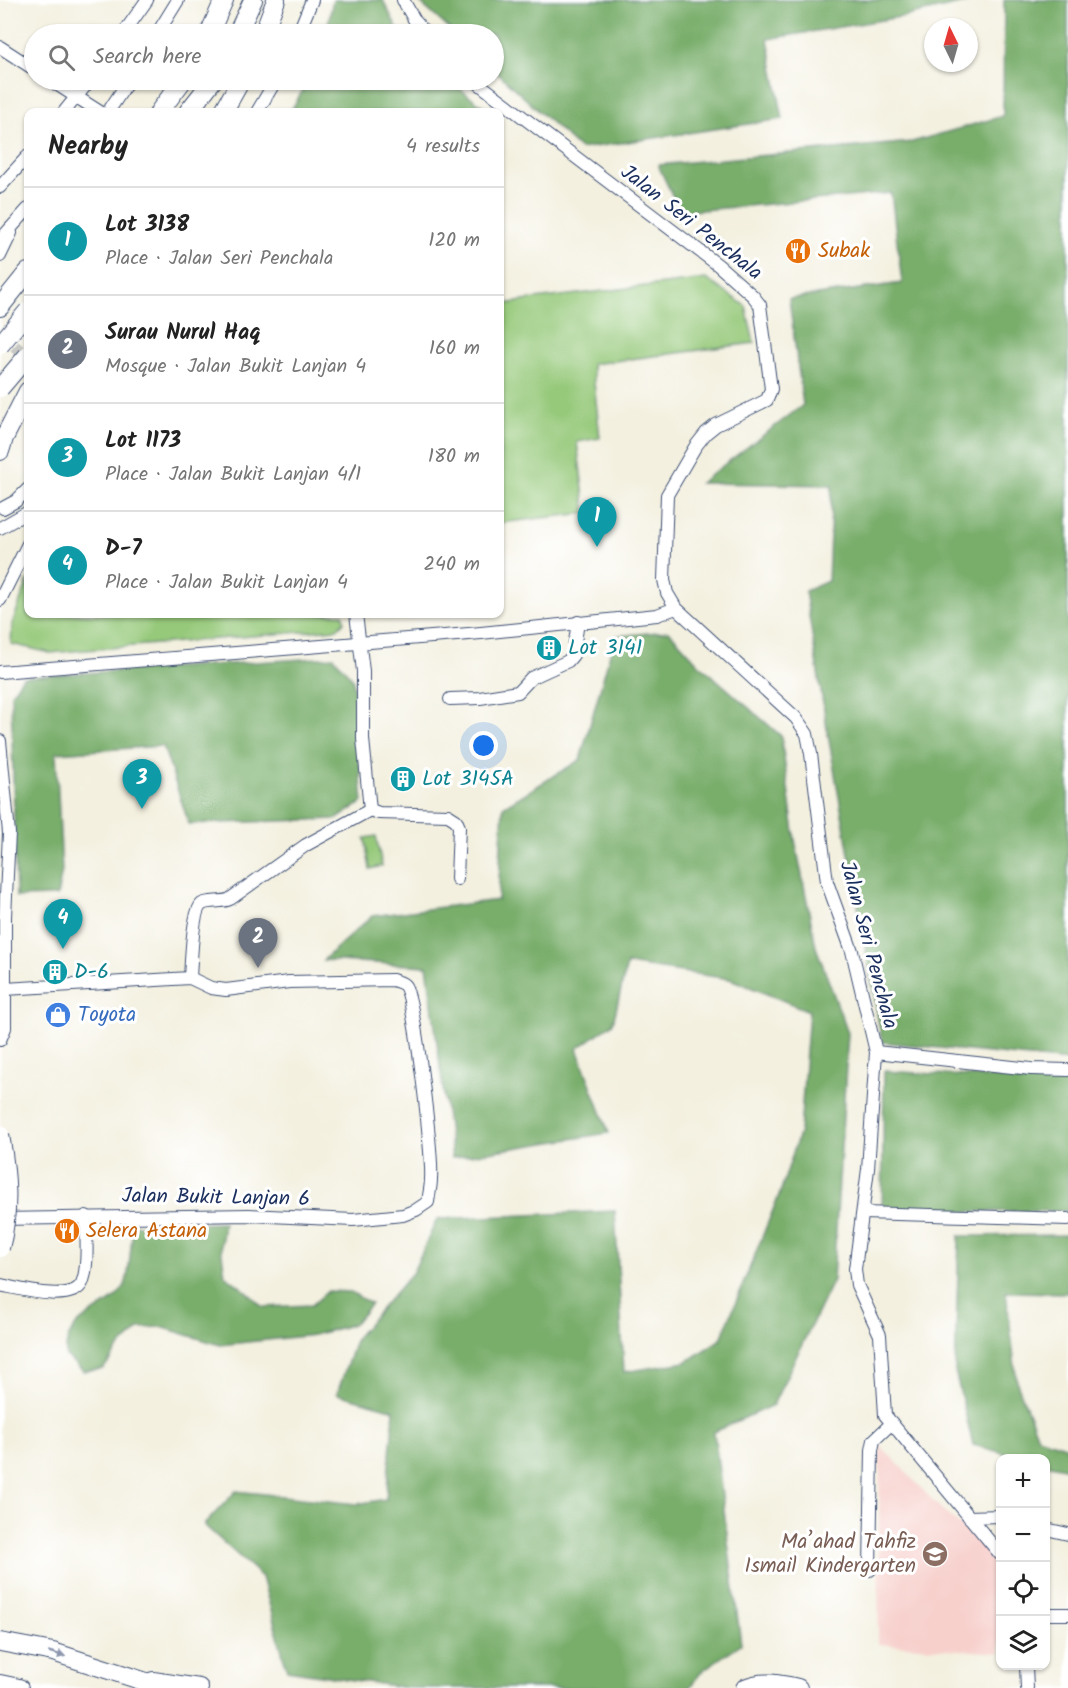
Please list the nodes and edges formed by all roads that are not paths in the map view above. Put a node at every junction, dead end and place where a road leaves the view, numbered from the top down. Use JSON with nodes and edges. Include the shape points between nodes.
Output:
{"nodes":[{"id":1,"x":147,"y":0,"type":"edge"},
{"id":2,"x":178,"y":0,"type":"edge"},
{"id":3,"x":224,"y":0,"type":"edge"},
{"id":4,"x":253,"y":0,"type":"edge"},
{"id":5,"x":276,"y":0,"type":"edge"},
{"id":6,"x":312,"y":0,"type":"edge"},
{"id":7,"x":403,"y":0,"type":"edge"},
{"id":8,"x":130,"y":24,"type":"edge"},
{"id":9,"x":163,"y":24,"type":"edge"},
{"id":10,"x":213,"y":24,"type":"edge"},
{"id":11,"x":242,"y":24,"type":"edge"},
{"id":12,"x":267,"y":24,"type":"edge"},
{"id":13,"x":302,"y":24,"type":"edge"},
{"id":14,"x":418,"y":24,"type":"edge"},
{"id":15,"x":0,"y":46,"type":"edge"},
{"id":16,"x":24,"y":62,"type":"edge"},
{"id":17,"x":65,"y":90,"type":"edge"},
{"id":18,"x":82,"y":90,"type":"edge"},
{"id":19,"x":122,"y":90,"type":"edge"},
{"id":20,"x":176,"y":90,"type":"edge"},
{"id":21,"x":205,"y":90,"type":"edge"},
{"id":22,"x":235,"y":90,"type":"edge"},
{"id":23,"x":270,"y":90,"type":"edge"},
{"id":24,"x":487,"y":90,"type":"edge"},
{"id":25,"x":76,"y":97,"type":"junction"},
{"id":26,"x":67,"y":108,"type":"edge"},
{"id":27,"x":94,"y":108,"type":"edge"},
{"id":28,"x":111,"y":108,"type":"edge"},
{"id":29,"x":162,"y":108,"type":"edge"},
{"id":30,"x":191,"y":108,"type":"edge"},
{"id":31,"x":225,"y":108,"type":"edge"},
{"id":32,"x":259,"y":108,"type":"edge"},
{"id":33,"x":24,"y":160,"type":"edge"},
{"id":34,"x":0,"y":187,"type":"edge"},
{"id":35,"x":24,"y":214,"type":"edge"},
{"id":36,"x":15,"y":224,"type":"junction"},
{"id":37,"x":0,"y":240,"type":"edge"},
{"id":38,"x":0,"y":256,"type":"edge"},
{"id":39,"x":24,"y":277,"type":"edge"},
{"id":40,"x":0,"y":307,"type":"edge"},
{"id":41,"x":24,"y":316,"type":"edge"},
{"id":42,"x":0,"y":345,"type":"edge"},
{"id":43,"x":24,"y":360,"type":"edge"},
{"id":44,"x":0,"y":388,"type":"edge"},
{"id":45,"x":24,"y":399,"type":"edge"},
{"id":46,"x":0,"y":452,"type":"edge"},
{"id":47,"x":24,"y":493,"type":"edge"},
{"id":48,"x":3,"y":508,"type":"dead end"},
{"id":49,"x":24,"y":514,"type":"edge"},
{"id":50,"x":0,"y":528,"type":"edge"},
{"id":51,"x":24,"y":552,"type":"edge"},
{"id":52,"x":0,"y":600,"type":"edge"},
{"id":53,"x":676,"y":608,"type":"junction"},
{"id":54,"x":356,"y":618,"type":"edge"},
{"id":55,"x":578,"y":622,"type":"junction"},
{"id":56,"x":359,"y":643,"type":"junction"},
{"id":57,"x":0,"y":672,"type":"edge"},
{"id":58,"x":450,"y":699,"type":"dead end"},
{"id":59,"x":0,"y":741,"type":"edge"},
{"id":60,"x":370,"y":810,"type":"junction"},
{"id":61,"x":456,"y":879,"type":"dead end"},
{"id":62,"x":190,"y":978,"type":"junction"},
{"id":63,"x":5,"y":989,"type":"junction"},
{"id":64,"x":0,"y":1040,"type":"edge"},
{"id":65,"x":876,"y":1052,"type":"junction"},
{"id":66,"x":1068,"y":1070,"type":"edge"},
{"id":67,"x":0,"y":1135,"type":"edge"},
{"id":68,"x":863,"y":1213,"type":"junction"},
{"id":69,"x":86,"y":1216,"type":"junction"},
{"id":70,"x":0,"y":1218,"type":"edge"},
{"id":71,"x":1068,"y":1219,"type":"edge"},
{"id":72,"x":0,"y":1248,"type":"edge"},
{"id":73,"x":0,"y":1285,"type":"edge"},
{"id":74,"x":892,"y":1423,"type":"junction"},
{"id":75,"x":996,"y":1516,"type":"edge"},
{"id":76,"x":969,"y":1517,"type":"junction"},
{"id":77,"x":1050,"y":1530,"type":"edge"},
{"id":78,"x":1068,"y":1534,"type":"edge"},
{"id":79,"x":996,"y":1549,"type":"edge"},
{"id":80,"x":870,"y":1570,"type":"dead end"},
{"id":81,"x":1050,"y":1614,"type":"edge"},
{"id":82,"x":1068,"y":1614,"type":"edge"},
{"id":83,"x":0,"y":1642,"type":"edge"},
{"id":84,"x":1026,"y":1670,"type":"edge"},
{"id":85,"x":134,"y":1678,"type":"junction"},
{"id":86,"x":0,"y":1685,"type":"edge"},
{"id":87,"x":6,"y":1688,"type":"edge"},
{"id":88,"x":19,"y":1688,"type":"edge"},
{"id":89,"x":165,"y":1688,"type":"edge"},
{"id":90,"x":199,"y":1688,"type":"edge"},
{"id":91,"x":745,"y":1688,"type":"edge"},
{"id":92,"x":798,"y":1688,"type":"edge"},
{"id":93,"x":1027,"y":1688,"type":"edge"}],
"edges":[{"from":1,"to":8,"type":"street"},
{"from":2,"to":9,"type":"street"},
{"from":3,"to":10,"type":"highway"},
{"from":4,"to":11,"type":"highway"},
{"from":5,"to":12,"type":"highway"},
{"from":6,"to":13,"type":"street"},
{"from":7,"to":14,"type":"street"},
{"from":15,"to":16,"type":"street"},
{"from":17,"to":25,"type":"street"},
{"from":18,"to":25,"type":"street"},
{"from":19,"to":28,"type":"street"},
{"from":20,"to":29,"type":"highway"},
{"from":21,"to":30,"type":"highway"},
{"from":22,"to":31,"type":"highway"},
{"from":23,"to":32,"type":"street"},
{"from":24,"to":53,"type":"street","name":"Jalan Seri Penchala","via":[[718,265],[760,304],[771,389],[767,400],[706,433],[667,495],[664,580]]},
{"from":25,"to":26,"type":"street"},
{"from":25,"to":27,"type":"street"},
{"from":33,"to":34,"type":"street"},
{"from":35,"to":36,"type":"street"},
{"from":36,"to":37,"type":"street"},
{"from":36,"to":38,"type":"street"},
{"from":39,"to":40,"type":"highway"},
{"from":41,"to":42,"type":"highway","bridge":true},
{"from":43,"to":44,"type":"highway","bridge":true},
{"from":45,"to":46,"type":"highway"},
{"from":47,"to":48,"type":"street"},
{"from":49,"to":50,"type":"street"},
{"from":51,"to":52,"type":"street"},
{"from":53,"to":55,"type":"street","via":[[657,615]]},
{"from":53,"to":65,"type":"street","name":"Jalan Seri Penchala","via":[[796,718],[807,734],[827,882],[852,951]]},
{"from":54,"to":56,"type":"street"},
{"from":55,"to":56,"type":"street"},
{"from":55,"to":58,"type":"street","via":[[573,655],[568,661],[531,678],[518,692],[480,699]]},
{"from":56,"to":57,"type":"street"},
{"from":56,"to":60,"type":"street"},
{"from":59,"to":63,"type":"street","via":[[9,833]]},
{"from":60,"to":61,"type":"street","via":[[448,815],[456,820]]},
{"from":60,"to":62,"type":"street","via":[[306,845],[230,899],[199,907]]},
{"from":62,"to":63,"type":"street"},
{"from":62,"to":69,"type":"street","name":"Jalan Bukit Lanjan 6","via":[[226,990],[289,982],[393,980],[406,987],[428,1128],[432,1178],[428,1202],[404,1215],[353,1220],[249,1215]]},
{"from":63,"to":64,"type":"street","via":[[5,1028]]},
{"from":65,"to":66,"type":"street"},
{"from":65,"to":68,"type":"street","name":"Jalan Seri Penchala"},
{"from":67,"to":72,"type":"highway","bridge":true,"via":[[8,1208]]},
{"from":68,"to":71,"type":"street"},
{"from":68,"to":74,"type":"street","name":"Jalan Seri Penchala","via":[[855,1269],[857,1285],[880,1335],[885,1415]]},
{"from":69,"to":70,"type":"street","name":"Jalan Bukit Lanjan 6"},
{"from":69,"to":73,"type":"street","via":[[85,1264],[81,1284],[75,1290],[53,1294]]},
{"from":74,"to":76,"type":"street","name":"Jalan Seri Penchala"},
{"from":74,"to":80,"type":"street","via":[[874,1440],[872,1450]]},
{"from":75,"to":76,"type":"street"},
{"from":76,"to":79,"type":"street","name":"Jalan Seri Penchala"},
{"from":77,"to":78,"type":"street"},
{"from":81,"to":82,"type":"street"},
{"from":83,"to":85,"type":"highway","one_way":true,"via":[[53,1652]]},
{"from":84,"to":93,"type":"street"},
{"from":85,"to":89,"type":"highway"},
{"from":85,"to":90,"type":"highway"},
{"from":86,"to":87,"type":"highway"},
{"from":86,"to":88,"type":"highway"},
{"from":91,"to":92,"type":"highway","via":[[772,1683]]}]}
